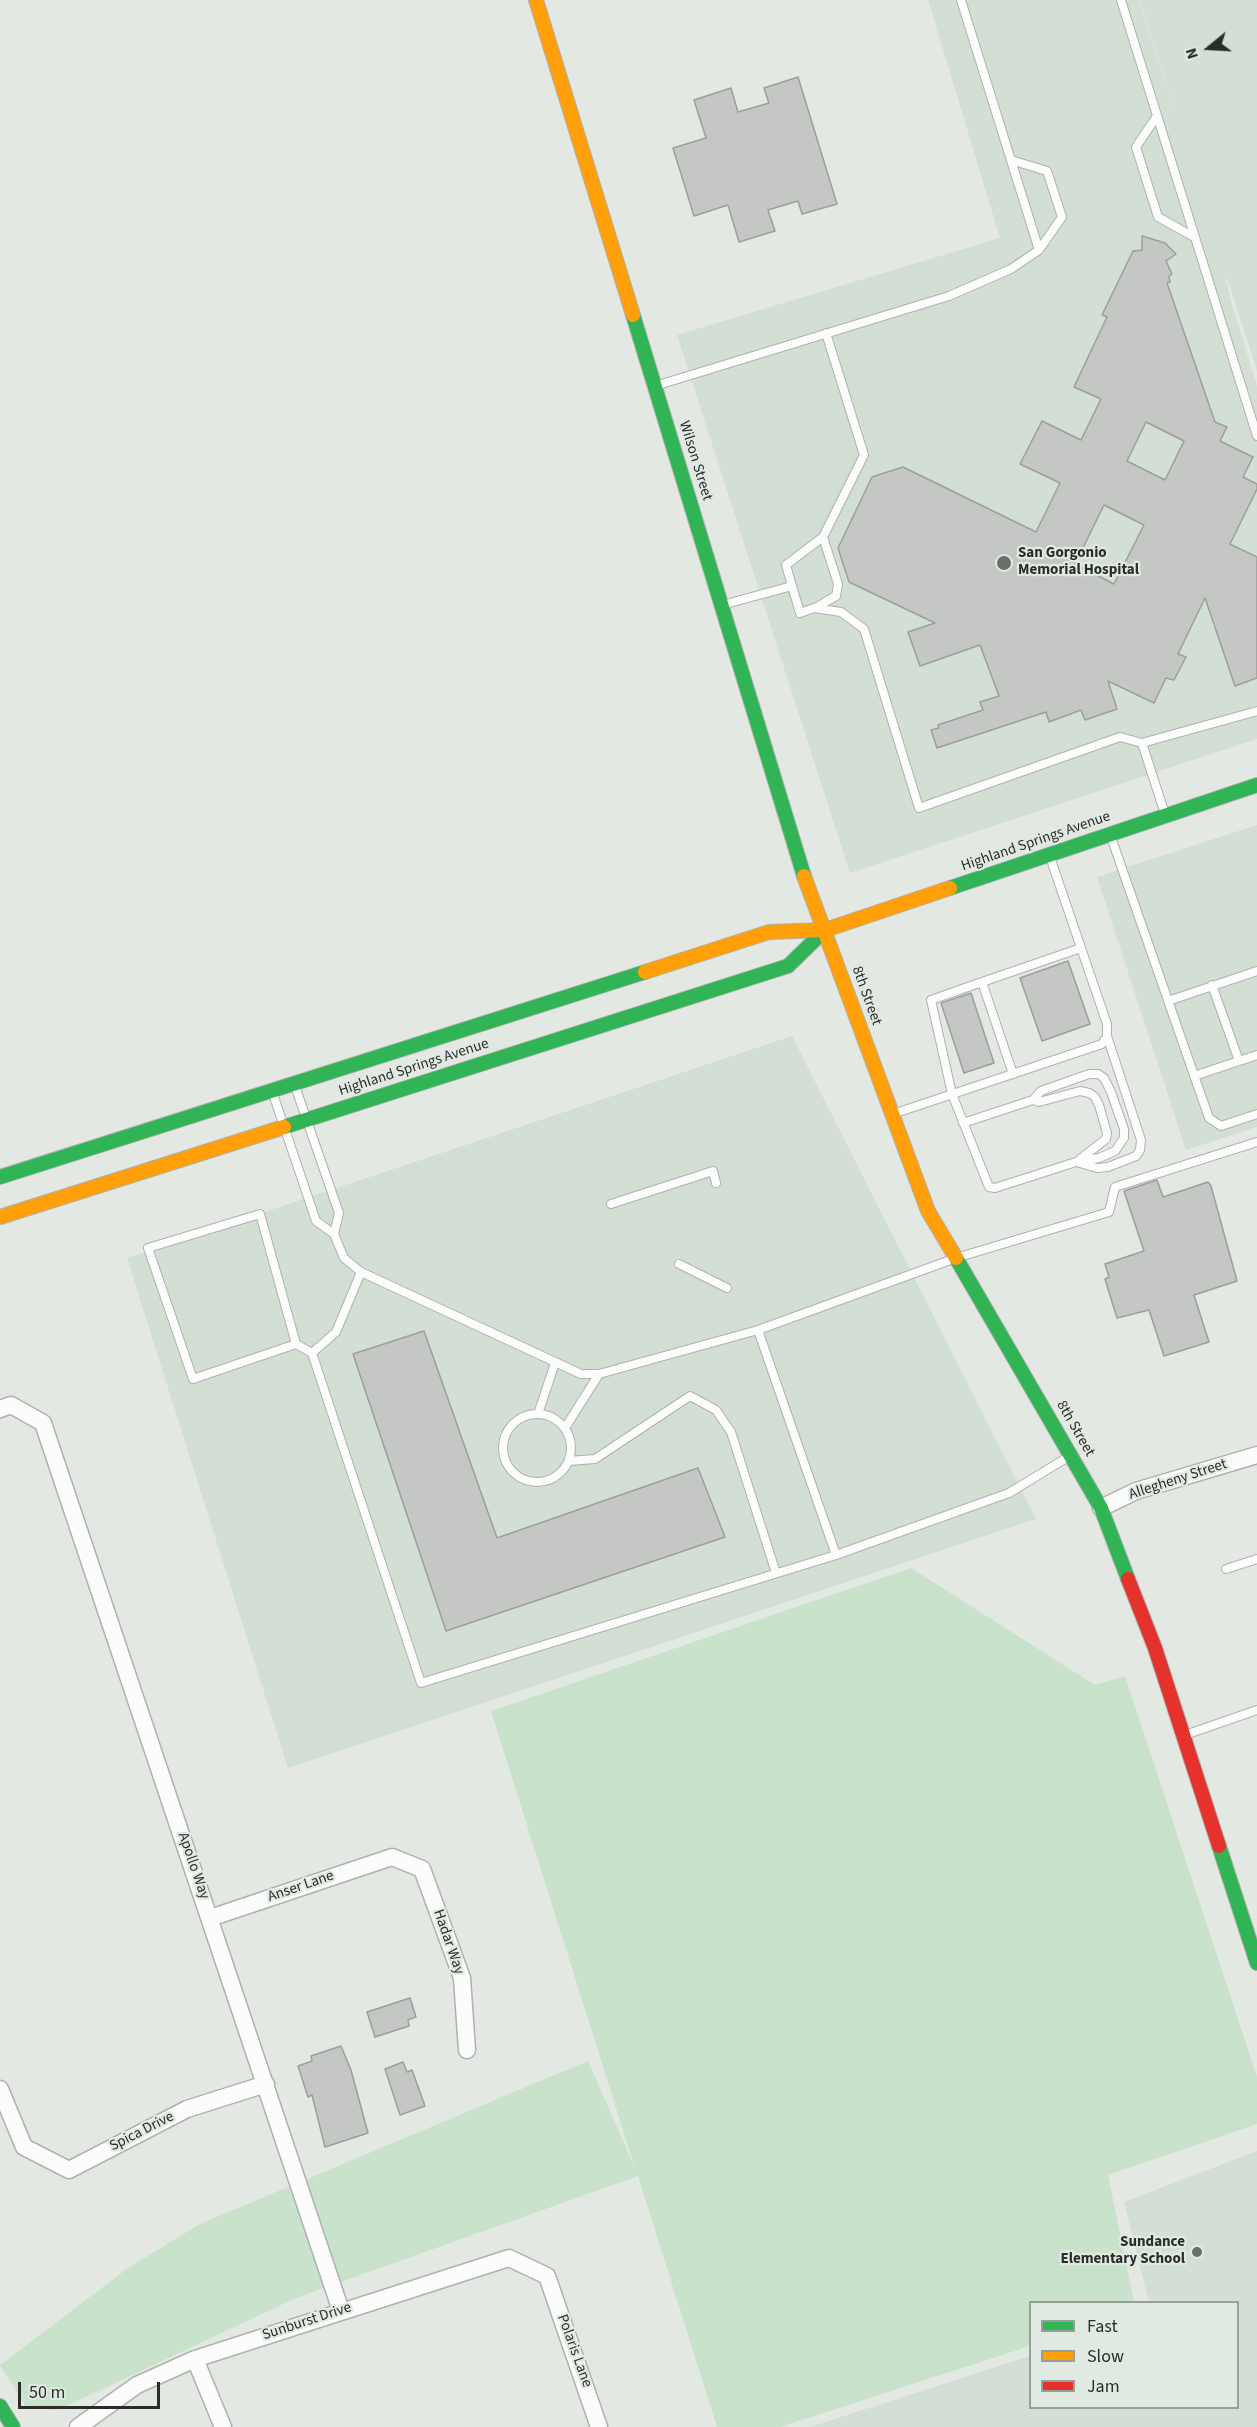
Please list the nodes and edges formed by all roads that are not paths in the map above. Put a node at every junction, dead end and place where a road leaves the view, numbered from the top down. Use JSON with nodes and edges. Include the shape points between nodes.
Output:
{"nodes":[{"id":1,"x":536,"y":0,"type":"edge"},
{"id":2,"x":961,"y":0,"type":"edge"},
{"id":3,"x":1122,"y":0,"type":"edge"},
{"id":4,"x":1157,"y":116,"type":"junction"},
{"id":5,"x":1011,"y":160,"type":"junction"},
{"id":6,"x":1194,"y":237,"type":"junction"},
{"id":7,"x":1039,"y":250,"type":"junction"},
{"id":8,"x":826,"y":333,"type":"junction"},
{"id":9,"x":654,"y":386,"type":"junction"},
{"id":10,"x":1257,"y":436,"type":"edge"},
{"id":11,"x":823,"y":537,"type":"junction"},
{"id":12,"x":792,"y":586,"type":"junction"},
{"id":13,"x":722,"y":605,"type":"junction"},
{"id":14,"x":814,"y":608,"type":"junction"},
{"id":15,"x":1257,"y":711,"type":"edge"},
{"id":16,"x":1142,"y":743,"type":"junction"},
{"id":17,"x":1257,"y":785,"type":"edge"},
{"id":18,"x":1166,"y":816,"type":"junction"},
{"id":19,"x":1110,"y":834,"type":"junction"},
{"id":20,"x":1050,"y":854,"type":"junction"},
{"id":21,"x":825,"y":930,"type":"junction"},
{"id":22,"x":1081,"y":948,"type":"junction"},
{"id":23,"x":1257,"y":971,"type":"edge"},
{"id":24,"x":982,"y":982,"type":"junction"},
{"id":25,"x":1212,"y":985,"type":"junction"},
{"id":26,"x":1168,"y":1001,"type":"junction"},
{"id":27,"x":1107,"y":1036,"type":"junction"},
{"id":28,"x":1257,"y":1055,"type":"edge"},
{"id":29,"x":1239,"y":1061,"type":"junction"},
{"id":30,"x":1013,"y":1074,"type":"junction"},
{"id":31,"x":1194,"y":1076,"type":"junction"},
{"id":32,"x":294,"y":1083,"type":"junction"},
{"id":33,"x":272,"y":1090,"type":"junction"},
{"id":34,"x":952,"y":1094,"type":"junction"},
{"id":35,"x":1033,"y":1100,"type":"junction"},
{"id":36,"x":892,"y":1114,"type":"junction"},
{"id":37,"x":1257,"y":1114,"type":"edge"},
{"id":38,"x":306,"y":1120,"type":"junction"},
{"id":39,"x":963,"y":1123,"type":"junction"},
{"id":40,"x":285,"y":1127,"type":"junction"},
{"id":41,"x":1257,"y":1142,"type":"edge"},
{"id":42,"x":1076,"y":1162,"type":"junction"},
{"id":43,"x":0,"y":1177,"type":"edge"},
{"id":44,"x":716,"y":1183,"type":"dead end"},
{"id":45,"x":611,"y":1204,"type":"dead end"},
{"id":46,"x":0,"y":1216,"type":"edge"},
{"id":47,"x":334,"y":1234,"type":"junction"},
{"id":48,"x":956,"y":1258,"type":"junction"},
{"id":49,"x":678,"y":1264,"type":"dead end"},
{"id":50,"x":361,"y":1272,"type":"junction"},
{"id":51,"x":727,"y":1288,"type":"dead end"},
{"id":52,"x":758,"y":1330,"type":"junction"},
{"id":53,"x":297,"y":1344,"type":"junction"},
{"id":54,"x":312,"y":1353,"type":"junction"},
{"id":55,"x":555,"y":1363,"type":"junction"},
{"id":56,"x":599,"y":1374,"type":"junction"},
{"id":57,"x":0,"y":1409,"type":"edge"},
{"id":58,"x":537,"y":1414,"type":"junction"},
{"id":59,"x":565,"y":1428,"type":"junction"},
{"id":60,"x":1072,"y":1455,"type":"junction"},
{"id":61,"x":1257,"y":1455,"type":"edge"},
{"id":62,"x":569,"y":1461,"type":"junction"},
{"id":63,"x":1101,"y":1509,"type":"junction"},
{"id":64,"x":836,"y":1555,"type":"junction"},
{"id":65,"x":1257,"y":1559,"type":"edge"},
{"id":66,"x":1227,"y":1569,"type":"dead end"},
{"id":67,"x":776,"y":1574,"type":"junction"},
{"id":68,"x":1257,"y":1710,"type":"edge"},
{"id":69,"x":1182,"y":1736,"type":"junction"},
{"id":70,"x":392,"y":1857,"type":"joint"},
{"id":71,"x":210,"y":1918,"type":"junction"},
{"id":72,"x":1257,"y":1963,"type":"edge"},
{"id":73,"x":467,"y":2050,"type":"dead end"},
{"id":74,"x":266,"y":2084,"type":"junction"},
{"id":75,"x":0,"y":2089,"type":"edge"},
{"id":76,"x":547,"y":2276,"type":"joint"},
{"id":77,"x":341,"y":2311,"type":"junction"},
{"id":78,"x":195,"y":2359,"type":"junction"},
{"id":79,"x":0,"y":2406,"type":"edge"},
{"id":80,"x":13,"y":2427,"type":"edge"},
{"id":81,"x":78,"y":2427,"type":"edge"},
{"id":82,"x":223,"y":2427,"type":"edge"},
{"id":83,"x":599,"y":2427,"type":"edge"}],
"edges":[{"from":1,"to":9,"type":"main road","name":"Wilson Street"},
{"from":2,"to":5,"type":"lane"},
{"from":3,"to":4,"type":"lane"},
{"from":4,"to":6,"type":"lane"},
{"from":4,"to":6,"type":"lane","via":[[1136,147],[1158,218]]},
{"from":5,"to":7,"type":"lane"},
{"from":5,"to":7,"type":"lane","via":[[1047,171],[1062,217]]},
{"from":6,"to":10,"type":"lane"},
{"from":7,"to":8,"type":"lane","via":[[1011,269],[949,296]]},
{"from":8,"to":9,"type":"lane"},
{"from":8,"to":11,"type":"lane","via":[[864,455]]},
{"from":9,"to":13,"type":"main road","name":"Wilson Street"},
{"from":11,"to":12,"type":"lane","via":[[786,565]]},
{"from":11,"to":14,"type":"lane","via":[[838,584],[836,596]]},
{"from":12,"to":13,"type":"lane"},
{"from":12,"to":14,"type":"lane","via":[[800,613]]},
{"from":13,"to":21,"type":"main road","name":"Wilson Street","via":[[807,885]]},
{"from":14,"to":16,"type":"lane","via":[[841,612],[864,629],[919,808],[1120,737]]},
{"from":15,"to":16,"type":"lane"},
{"from":16,"to":18,"type":"lane"},
{"from":17,"to":18,"type":"main road","name":"Highland Springs Avenue"},
{"from":18,"to":19,"type":"main road","name":"Highland Springs Avenue"},
{"from":19,"to":20,"type":"main road","name":"Highland Springs Avenue"},
{"from":19,"to":26,"type":"lane"},
{"from":20,"to":21,"type":"main road","name":"Highland Springs Avenue"},
{"from":20,"to":22,"type":"lane"},
{"from":21,"to":32,"type":"main road","name":"Highland Springs Avenue","via":[[769,932]]},
{"from":21,"to":36,"type":"main road","name":"8th Street"},
{"from":21,"to":38,"type":"main road","name":"Highland Springs Avenue","via":[[788,966]]},
{"from":22,"to":24,"type":"lane"},
{"from":22,"to":27,"type":"lane","via":[[1107,1024]]},
{"from":23,"to":25,"type":"lane"},
{"from":24,"to":30,"type":"lane"},
{"from":24,"to":34,"type":"lane","via":[[931,1000]]},
{"from":25,"to":26,"type":"lane"},
{"from":25,"to":29,"type":"lane"},
{"from":26,"to":31,"type":"lane"},
{"from":27,"to":30,"type":"lane","via":[[1102,1044]]},
{"from":27,"to":42,"type":"lane","via":[[1141,1140],[1140,1150],[1136,1156],[1108,1167]]},
{"from":28,"to":29,"type":"lane"},
{"from":29,"to":31,"type":"lane"},
{"from":30,"to":34,"type":"lane"},
{"from":31,"to":37,"type":"lane","via":[[1209,1118],[1221,1126]]},
{"from":32,"to":33,"type":"main road","name":"Highland Springs Avenue"},
{"from":32,"to":38,"type":"lane"},
{"from":33,"to":40,"type":"lane"},
{"from":33,"to":43,"type":"main road","name":"Highland Springs Avenue"},
{"from":34,"to":36,"type":"lane"},
{"from":34,"to":39,"type":"lane"},
{"from":35,"to":39,"type":"lane"},
{"from":35,"to":42,"type":"lane","via":[[1039,1102],[1080,1091],[1095,1097],[1105,1120],[1106,1139]]},
{"from":35,"to":42,"type":"lane","via":[[1041,1091],[1089,1074],[1104,1078],[1124,1138],[1115,1151]]},
{"from":36,"to":48,"type":"main road","name":"8th Street","via":[[928,1211]]},
{"from":38,"to":40,"type":"main road","name":"Highland Springs Avenue"},
{"from":38,"to":47,"type":"lane","via":[[339,1213]]},
{"from":39,"to":42,"type":"lane","via":[[989,1187]]},
{"from":40,"to":46,"type":"main road","name":"Highland Springs Avenue"},
{"from":40,"to":47,"type":"lane","via":[[316,1221]]},
{"from":41,"to":48,"type":"lane","via":[[1115,1187],[1109,1212]]},
{"from":44,"to":45,"type":"lane","via":[[713,1171]]},
{"from":47,"to":50,"type":"lane","via":[[344,1258]]},
{"from":48,"to":52,"type":"lane"},
{"from":48,"to":60,"type":"main road","name":"8th Street"},
{"from":49,"to":51,"type":"lane"},
{"from":50,"to":54,"type":"lane","via":[[336,1332]]},
{"from":50,"to":55,"type":"lane"},
{"from":52,"to":56,"type":"lane"},
{"from":52,"to":64,"type":"lane"},
{"from":53,"to":53,"type":"lane","via":[[260,1214],[148,1248],[193,1379]]},
{"from":53,"to":54,"type":"lane"},
{"from":54,"to":67,"type":"lane","via":[[421,1683]]},
{"from":55,"to":56,"type":"lane","via":[[580,1374]]},
{"from":55,"to":58,"type":"lane"},
{"from":56,"to":59,"type":"lane"},
{"from":57,"to":71,"type":"street","name":"Apollo Way","via":[[10,1405],[43,1423]]},
{"from":58,"to":59,"type":"lane","via":[[558,1420]]},
{"from":58,"to":62,"type":"lane","via":[[516,1421],[509,1429],[503,1451],[506,1462],[521,1478],[532,1482],[554,1478]]},
{"from":59,"to":62,"type":"lane","via":[[570,1438]]},
{"from":60,"to":63,"type":"main road","name":"8th Street"},
{"from":60,"to":64,"type":"lane","via":[[1010,1493]]},
{"from":61,"to":63,"type":"street","name":"Allegheny Street","via":[[1136,1491]]},
{"from":62,"to":67,"type":"lane","via":[[595,1459],[690,1396],[716,1410],[731,1432]]},
{"from":63,"to":69,"type":"main road","name":"8th Street","via":[[1155,1648]]},
{"from":64,"to":67,"type":"lane"},
{"from":65,"to":66,"type":"lane"},
{"from":68,"to":69,"type":"lane"},
{"from":69,"to":72,"type":"main road","name":"8th Street"},
{"from":70,"to":71,"type":"street","name":"Anser Lane"},
{"from":70,"to":73,"type":"street","name":"Hadar Way","via":[[422,1869],[462,1978]]},
{"from":71,"to":74,"type":"street","name":"Apollo Way"},
{"from":74,"to":75,"type":"street","name":"Spica Drive","via":[[187,2109],[69,2170],[24,2147]]},
{"from":74,"to":77,"type":"street","name":"Apollo Way"},
{"from":76,"to":77,"type":"street","name":"Sunburst Drive","via":[[509,2258]]},
{"from":76,"to":83,"type":"street","name":"Polaris Lane"},
{"from":77,"to":78,"type":"street","name":"Sunburst Drive"},
{"from":78,"to":81,"type":"street","name":"Sunburst Drive","via":[[137,2385]]},
{"from":78,"to":82,"type":"street"},
{"from":79,"to":80,"type":"main road"}]}
